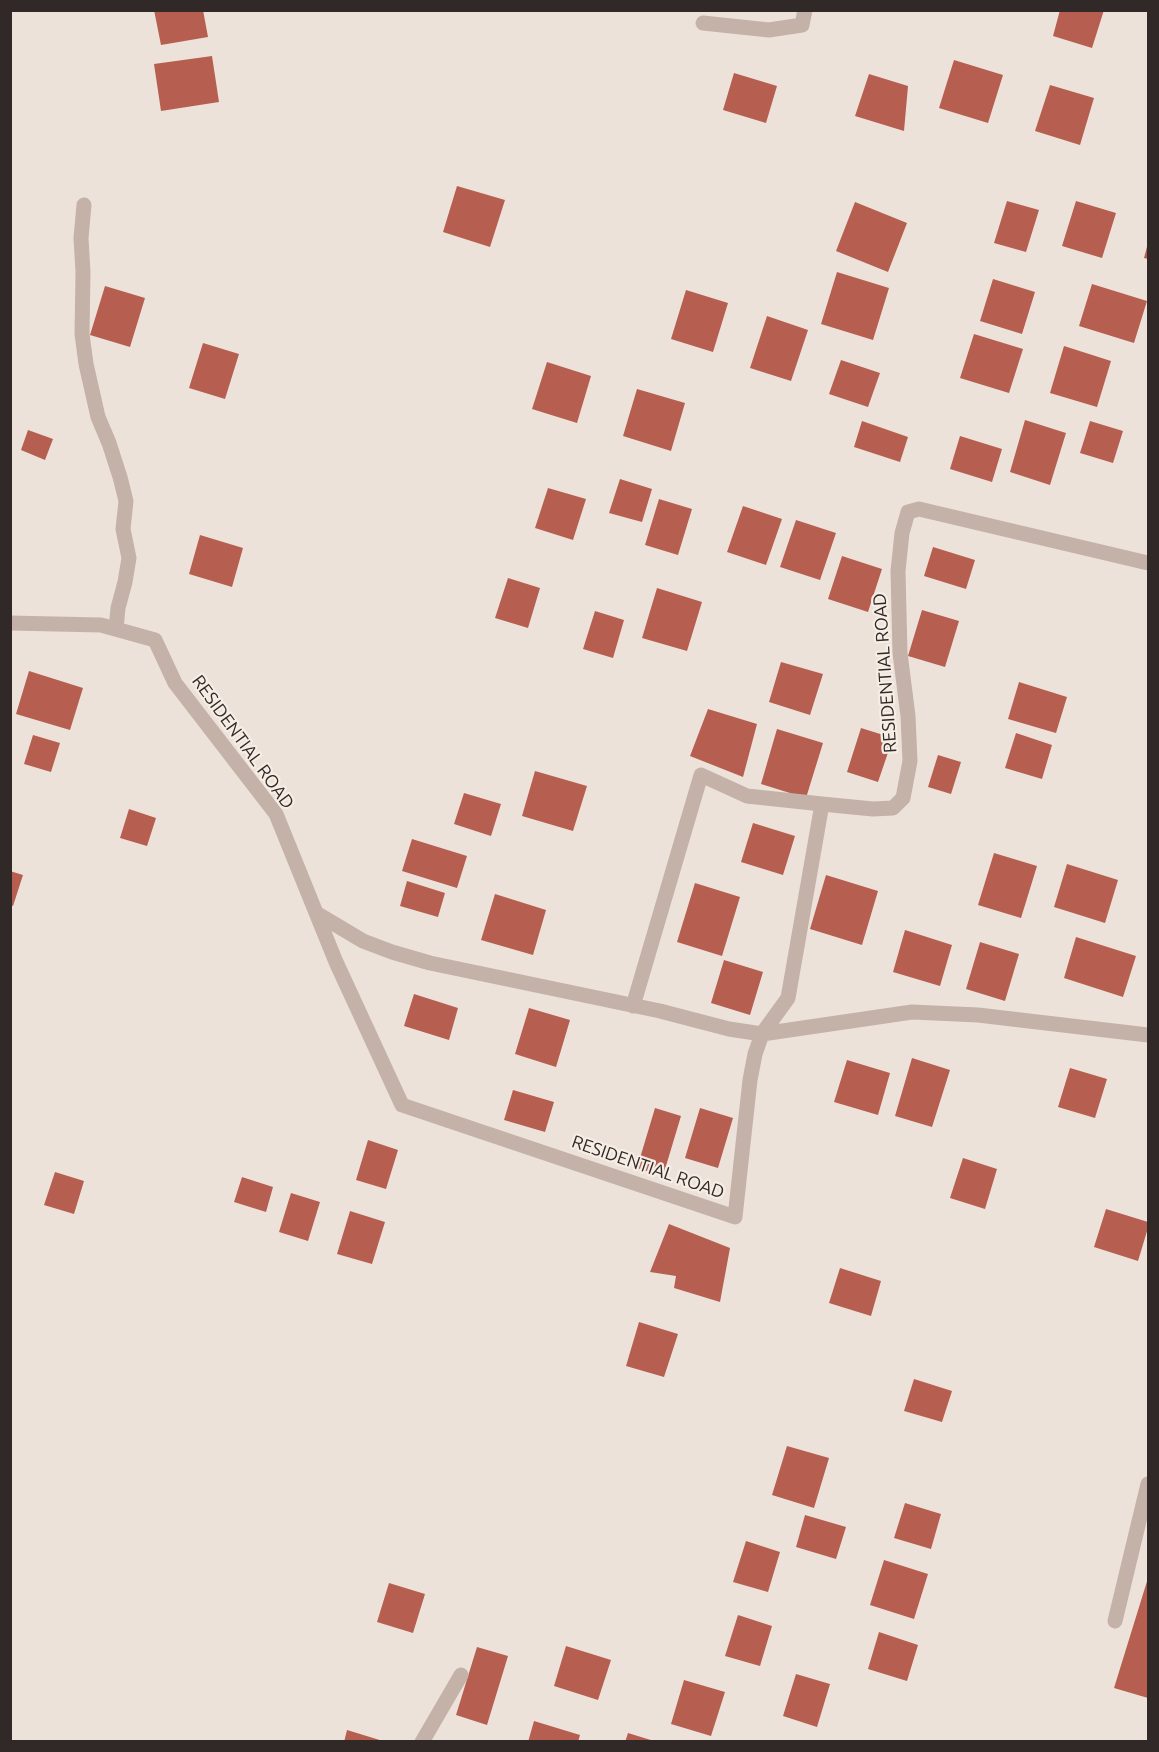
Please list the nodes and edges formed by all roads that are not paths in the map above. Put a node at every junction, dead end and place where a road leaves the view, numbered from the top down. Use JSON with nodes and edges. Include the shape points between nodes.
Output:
{"nodes":[{"id":1,"x":805,"y":10,"type":"edge"},
{"id":2,"x":704,"y":23,"type":"dead end"},
{"id":3,"x":84,"y":205,"type":"dead end"},
{"id":4,"x":1149,"y":563,"type":"edge"},
{"id":5,"x":10,"y":622,"type":"edge"},
{"id":6,"x":116,"y":629,"type":"junction"},
{"id":7,"x":822,"y":804,"type":"junction"},
{"id":8,"x":316,"y":913,"type":"junction"},
{"id":9,"x":633,"y":1006,"type":"junction"},
{"id":10,"x":762,"y":1034,"type":"junction"},
{"id":11,"x":1149,"y":1035,"type":"edge"},
{"id":12,"x":1149,"y":1484,"type":"edge"},
{"id":13,"x":1116,"y":1621,"type":"dead end"},
{"id":14,"x":461,"y":1675,"type":"dead end"},
{"id":15,"x":422,"y":1742,"type":"edge"}],
"edges":[{"from":1,"to":2,"type":"street","via":[[802,25],[769,30]]},
{"from":3,"to":6,"type":"street","via":[[82,334],[86,364],[98,417],[126,501],[123,529],[129,558]]},
{"from":4,"to":7,"type":"street","name":"RESIDENTIAL ROAD","via":[[919,508],[908,513],[898,571],[900,653],[910,761],[903,798],[892,808]]},
{"from":5,"to":6,"type":"street","name":"RESIDENTIAL ROAD","via":[[101,625]]},
{"from":6,"to":8,"type":"street","name":"RESIDENTIAL ROAD","via":[[155,640],[176,683],[276,814]]},
{"from":7,"to":9,"type":"street","via":[[747,796],[701,775]]},
{"from":7,"to":10,"type":"street","name":"RESIDENTIAL ROAD","via":[[788,998]]},
{"from":8,"to":9,"type":"street","via":[[363,941],[392,952]]},
{"from":8,"to":10,"type":"street","name":"RESIDENTIAL ROAD","via":[[402,1105],[735,1217],[750,1080]]},
{"from":9,"to":10,"type":"street"},
{"from":10,"to":11,"type":"street","via":[[912,1012],[978,1015]]},
{"from":12,"to":13,"type":"street"},
{"from":14,"to":15,"type":"street"}]}
